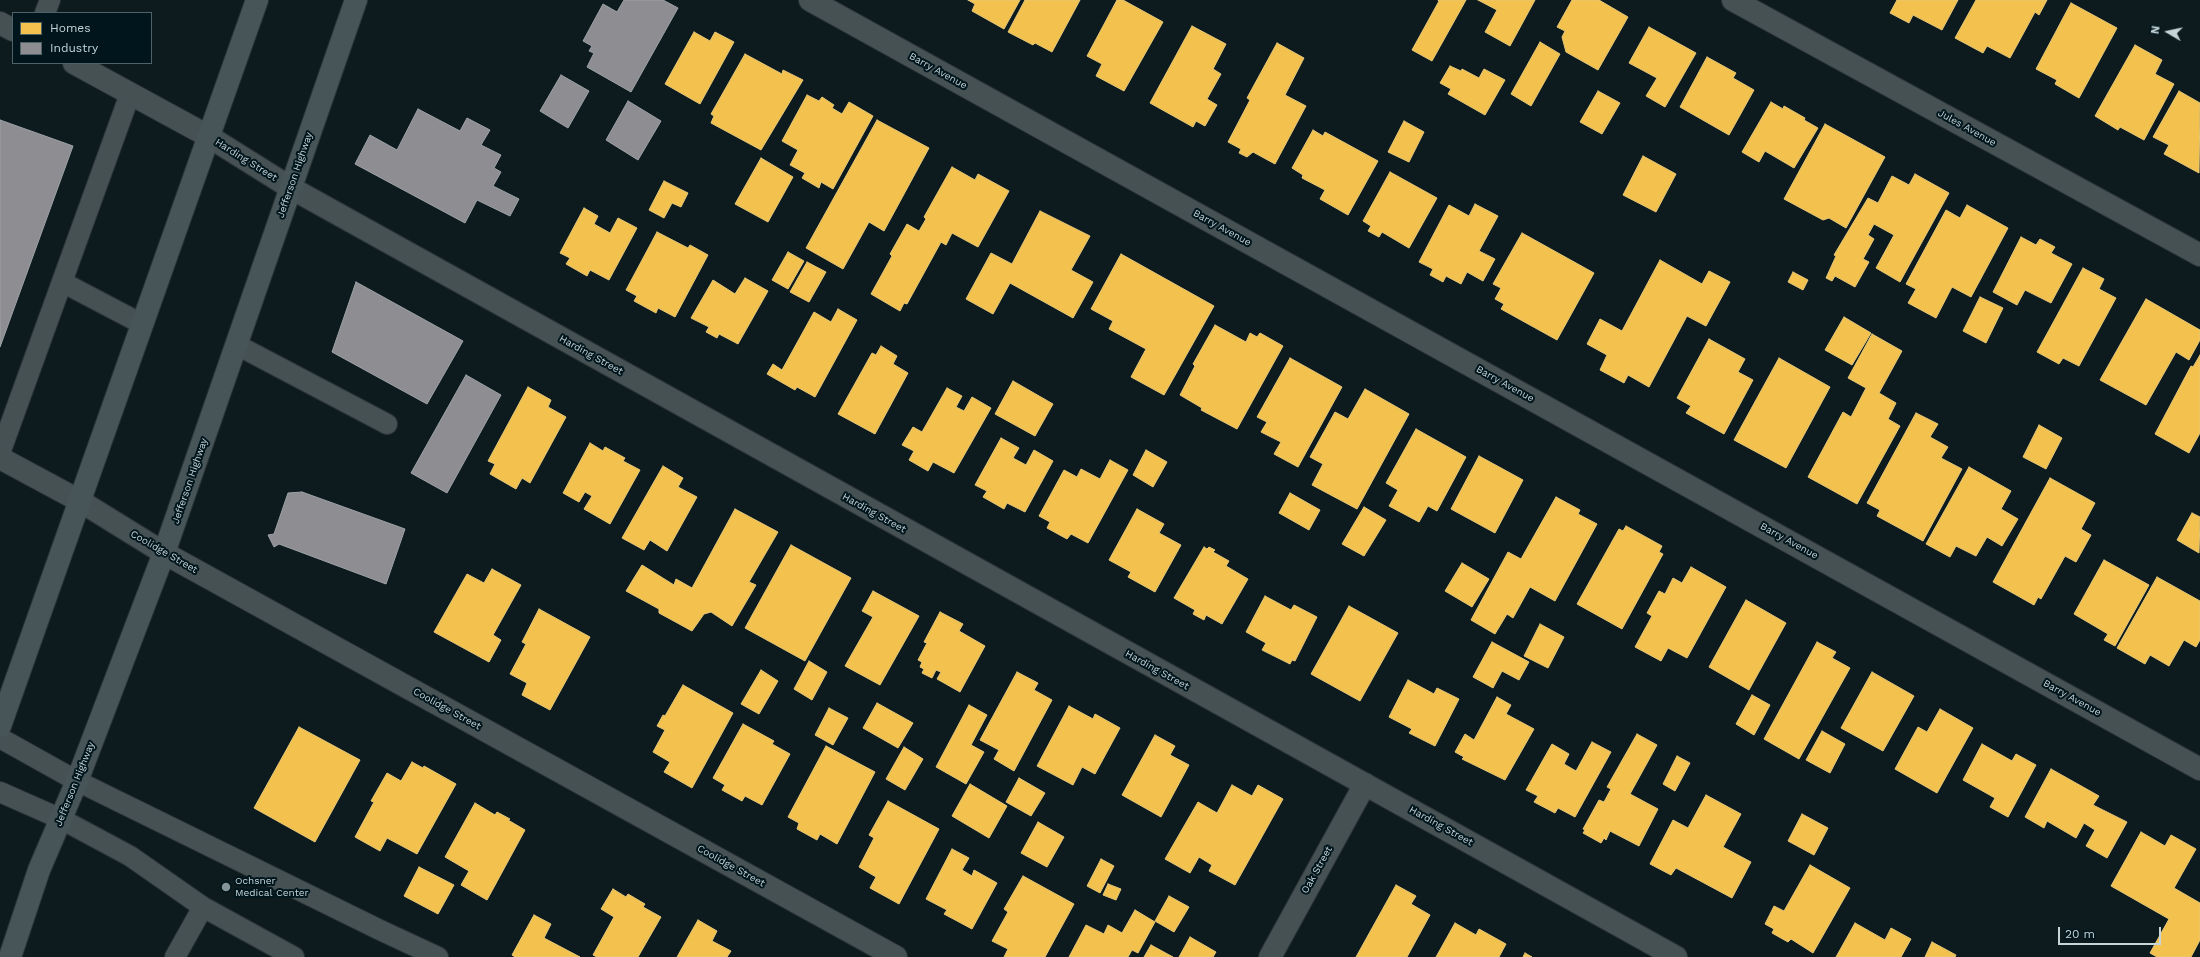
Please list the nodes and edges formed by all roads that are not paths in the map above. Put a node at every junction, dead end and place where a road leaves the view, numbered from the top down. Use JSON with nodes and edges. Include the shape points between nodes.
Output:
{"nodes":[{"id":1,"x":50,"y":0,"type":"edge"},
{"id":2,"x":257,"y":0,"type":"edge"},
{"id":3,"x":356,"y":0,"type":"edge"},
{"id":4,"x":1733,"y":0,"type":"edge"},
{"id":5,"x":821,"y":2,"type":"edge"},
{"id":6,"x":45,"y":12,"type":"edge"},
{"id":7,"x":0,"y":23,"type":"edge"},
{"id":8,"x":12,"y":29,"type":"edge"},
{"id":9,"x":76,"y":64,"type":"edge"},
{"id":10,"x":130,"y":94,"type":"junction"},
{"id":11,"x":208,"y":136,"type":"junction"},
{"id":12,"x":291,"y":188,"type":"junction"},
{"id":13,"x":2200,"y":255,"type":"edge"},
{"id":14,"x":62,"y":282,"type":"junction"},
{"id":15,"x":142,"y":324,"type":"junction"},
{"id":16,"x":237,"y":345,"type":"junction"},
{"id":17,"x":387,"y":424,"type":"dead end"},
{"id":18,"x":0,"y":453,"type":"edge"},
{"id":19,"x":0,"y":458,"type":"edge"},
{"id":20,"x":80,"y":501,"type":"junction"},
{"id":21,"x":164,"y":553,"type":"junction"},
{"id":22,"x":0,"y":726,"type":"edge"},
{"id":23,"x":0,"y":738,"type":"edge"},
{"id":24,"x":2200,"y":769,"type":"edge"},
{"id":25,"x":77,"y":781,"type":"junction"},
{"id":26,"x":1365,"y":784,"type":"junction"},
{"id":27,"x":0,"y":792,"type":"edge"},
{"id":28,"x":61,"y":819,"type":"junction"},
{"id":29,"x":203,"y":907,"type":"junction"},
{"id":30,"x":10,"y":957,"type":"edge"},
{"id":31,"x":175,"y":957,"type":"edge"},
{"id":32,"x":294,"y":957,"type":"edge"},
{"id":33,"x":438,"y":957,"type":"edge"},
{"id":34,"x":896,"y":957,"type":"edge"},
{"id":35,"x":1270,"y":957,"type":"edge"},
{"id":36,"x":1676,"y":957,"type":"edge"}],
"edges":[{"from":1,"to":6,"type":"lane"},
{"from":2,"to":11,"type":"main road"},
{"from":3,"to":12,"type":"main road","name":"Jefferson Highway"},
{"from":4,"to":13,"type":"street","name":"Jules Avenue"},
{"from":5,"to":24,"type":"street","name":"Barry Avenue"},
{"from":7,"to":8,"type":"street"},
{"from":9,"to":10,"type":"street","name":"Harding Street"},
{"from":10,"to":11,"type":"street","name":"Harding Street"},
{"from":10,"to":14,"type":"lane"},
{"from":11,"to":12,"type":"street","name":"Harding Street"},
{"from":11,"to":15,"type":"main road"},
{"from":12,"to":16,"type":"main road","name":"Jefferson Highway"},
{"from":12,"to":26,"type":"street","name":"Harding Street","via":[[1267,732]]},
{"from":14,"to":15,"type":"lane"},
{"from":14,"to":18,"type":"lane"},
{"from":15,"to":20,"type":"main road"},
{"from":16,"to":17,"type":"lane"},
{"from":16,"to":21,"type":"main road","name":"Jefferson Highway"},
{"from":19,"to":20,"type":"street","name":"Coolidge Street"},
{"from":20,"to":21,"type":"street","name":"Coolidge Street"},
{"from":20,"to":22,"type":"main road"},
{"from":21,"to":25,"type":"main road","name":"Jefferson Highway"},
{"from":21,"to":34,"type":"street","name":"Coolidge Street"},
{"from":23,"to":25,"type":"lane"},
{"from":25,"to":28,"type":"main road","name":"Jefferson Highway"},
{"from":25,"to":33,"type":"lane"},
{"from":26,"to":35,"type":"street","name":"Oak Street"},
{"from":26,"to":36,"type":"street","name":"Harding Street"},
{"from":27,"to":28,"type":"lane"},
{"from":28,"to":29,"type":"lane","via":[[130,856]]},
{"from":28,"to":30,"type":"main road","name":"Jefferson Highway","via":[[39,870]]},
{"from":29,"to":31,"type":"lane"},
{"from":29,"to":32,"type":"lane"}]}
